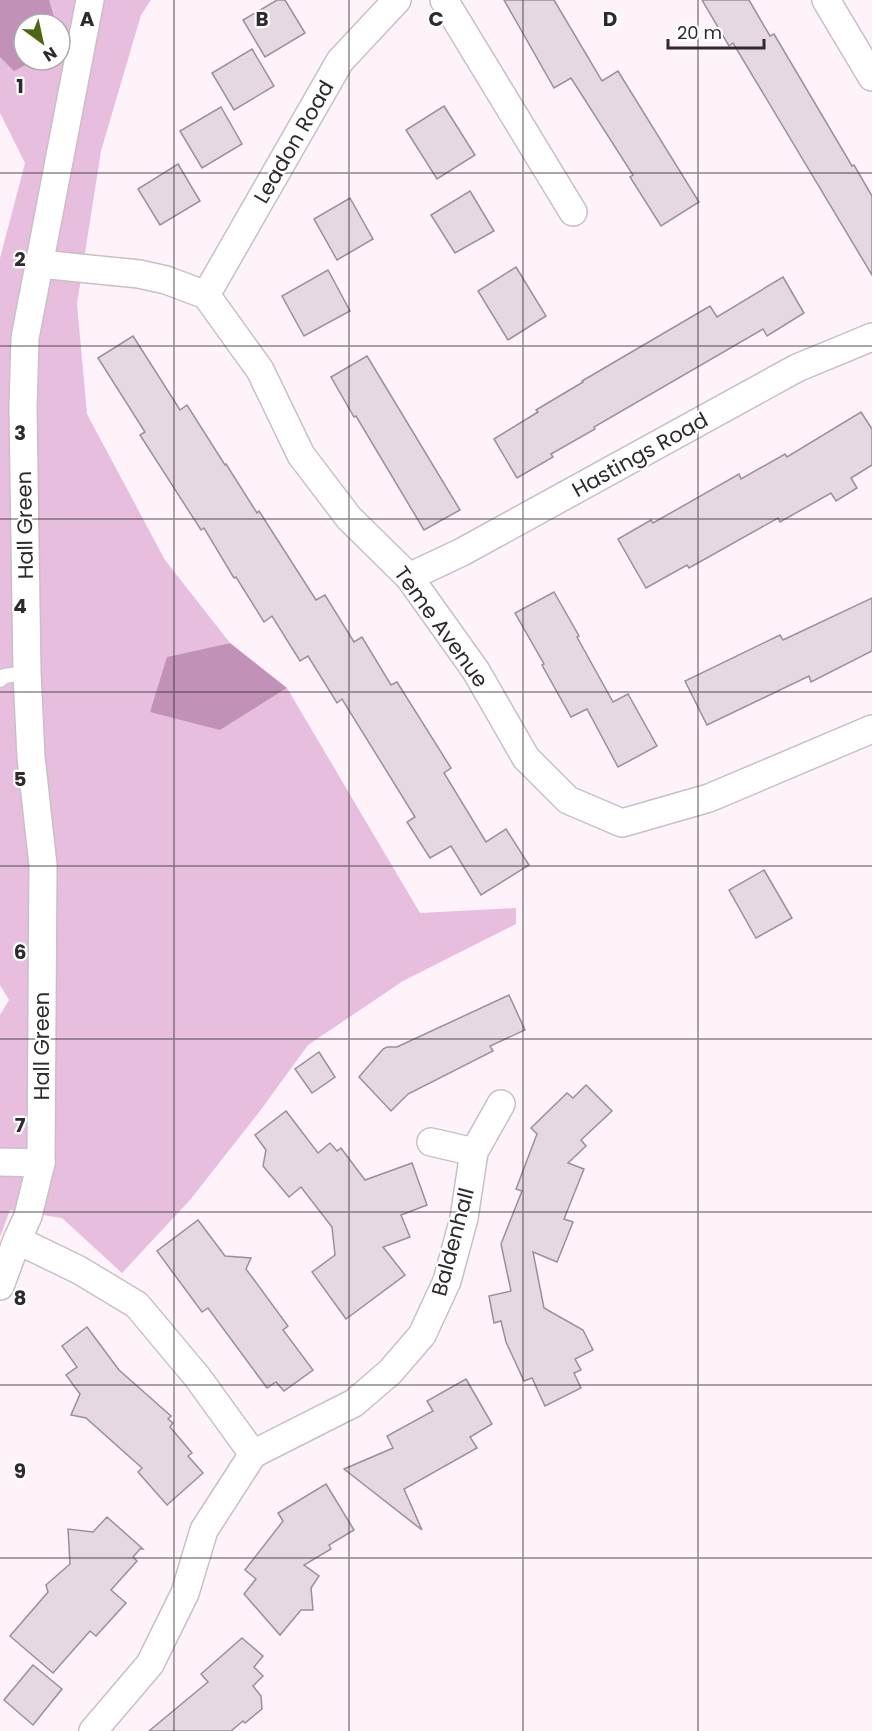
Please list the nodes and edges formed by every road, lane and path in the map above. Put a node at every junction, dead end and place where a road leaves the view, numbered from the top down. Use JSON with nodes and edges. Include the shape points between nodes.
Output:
{"nodes":[{"id":1,"x":90,"y":0,"type":"edge"},
{"id":2,"x":397,"y":0,"type":"edge"},
{"id":3,"x":444,"y":0,"type":"edge"},
{"id":4,"x":826,"y":0,"type":"edge"},
{"id":5,"x":872,"y":77,"type":"edge"},
{"id":6,"x":573,"y":212,"type":"dead end"},
{"id":7,"x":40,"y":264,"type":"junction"},
{"id":8,"x":206,"y":295,"type":"junction"},
{"id":9,"x":872,"y":337,"type":"edge"},
{"id":10,"x":408,"y":577,"type":"junction"},
{"id":11,"x":27,"y":673,"type":"junction"},
{"id":12,"x":0,"y":680,"type":"edge"},
{"id":13,"x":872,"y":729,"type":"edge"},
{"id":14,"x":501,"y":1104,"type":"dead end"},
{"id":15,"x":431,"y":1142,"type":"dead end"},
{"id":16,"x":474,"y":1152,"type":"junction"},
{"id":17,"x":0,"y":1162,"type":"edge"},
{"id":18,"x":41,"y":1163,"type":"junction"},
{"id":19,"x":17,"y":1240,"type":"junction"},
{"id":20,"x":0,"y":1286,"type":"edge"},
{"id":21,"x":253,"y":1455,"type":"junction"},
{"id":22,"x":93,"y":1731,"type":"edge"}],
"edges":[{"from":1,"to":7,"type":"street","name":"Hall Green"},
{"from":2,"to":8,"type":"street","name":"Leadon Road","via":[[340,61]]},
{"from":3,"to":6,"type":"street"},
{"from":4,"to":5,"type":"street"},
{"from":7,"to":8,"type":"street","via":[[139,274]]},
{"from":7,"to":11,"type":"street","name":"Hall Green","via":[[25,338]]},
{"from":8,"to":10,"type":"street","name":"Teme Avenue","via":[[260,370],[302,454],[349,518]]},
{"from":9,"to":10,"type":"street","name":"Hastings Road","via":[[797,368],[462,552]]},
{"from":10,"to":13,"type":"street","name":"Teme Avenue","via":[[476,671],[526,758],[568,800],[622,823],[709,798]]},
{"from":11,"to":12,"type":"lane"},
{"from":11,"to":18,"type":"street","name":"Hall Green","via":[[31,757],[43,864]]},
{"from":14,"to":16,"type":"street","name":"Baldenhall"},
{"from":15,"to":16,"type":"street"},
{"from":16,"to":21,"type":"street","name":"Baldenhall","via":[[464,1218],[447,1281],[422,1335],[390,1372],[354,1403]]},
{"from":17,"to":18,"type":"street"},
{"from":18,"to":19,"type":"street","name":"Hall Green","via":[[28,1216]]},
{"from":19,"to":20,"type":"street","name":"Hall Green"},
{"from":19,"to":21,"type":"street","via":[[79,1270],[137,1305],[198,1378]]},
{"from":21,"to":22,"type":"street","name":"Baldenhall","via":[[204,1530],[186,1593],[150,1664]]}]}
